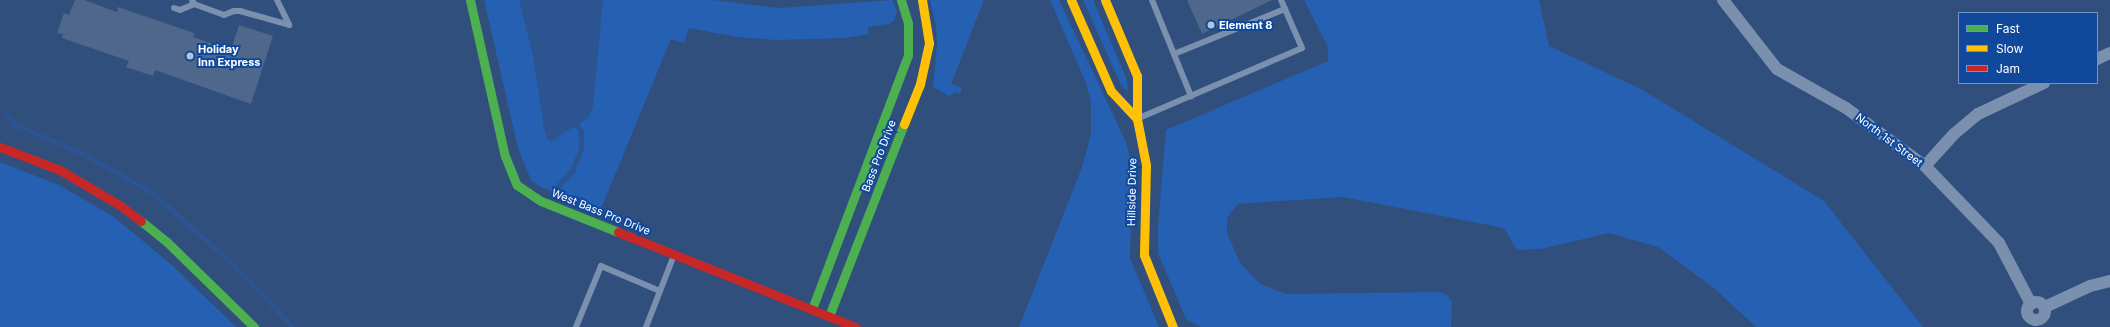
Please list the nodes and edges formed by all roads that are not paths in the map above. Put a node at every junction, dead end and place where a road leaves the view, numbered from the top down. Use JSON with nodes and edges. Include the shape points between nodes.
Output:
{"nodes":[{"id":1,"x":276,"y":0,"type":"edge"},
{"id":2,"x":470,"y":0,"type":"edge"},
{"id":3,"x":901,"y":0,"type":"edge"},
{"id":4,"x":922,"y":0,"type":"edge"},
{"id":5,"x":1072,"y":0,"type":"edge"},
{"id":6,"x":1105,"y":0,"type":"edge"},
{"id":7,"x":1152,"y":0,"type":"edge"},
{"id":8,"x":1281,"y":0,"type":"edge"},
{"id":9,"x":193,"y":2,"type":"edge"},
{"id":10,"x":1729,"y":2,"type":"edge"},
{"id":11,"x":174,"y":8,"type":"dead end"},
{"id":12,"x":1285,"y":9,"type":"junction"},
{"id":13,"x":2110,"y":52,"type":"edge"},
{"id":14,"x":1174,"y":54,"type":"junction"},
{"id":15,"x":2098,"y":58,"type":"edge"},
{"id":16,"x":2042,"y":84,"type":"edge"},
{"id":17,"x":1191,"y":96,"type":"junction"},
{"id":18,"x":1137,"y":119,"type":"junction"},
{"id":19,"x":0,"y":147,"type":"edge"},
{"id":20,"x":1925,"y":166,"type":"junction"},
{"id":21,"x":674,"y":254,"type":"junction"},
{"id":22,"x":2110,"y":281,"type":"edge"},
{"id":23,"x":660,"y":291,"type":"junction"},
{"id":24,"x":2031,"y":304,"type":"junction"},
{"id":25,"x":2045,"y":308,"type":"junction"},
{"id":26,"x":812,"y":309,"type":"junction"},
{"id":27,"x":829,"y":316,"type":"junction"},
{"id":28,"x":2041,"y":324,"type":"edge"},
{"id":29,"x":254,"y":327,"type":"edge"},
{"id":30,"x":576,"y":327,"type":"edge"},
{"id":31,"x":646,"y":327,"type":"edge"},
{"id":32,"x":856,"y":327,"type":"edge"},
{"id":33,"x":1173,"y":327,"type":"edge"}],
"edges":[{"from":1,"to":9,"type":"lane","via":[[288,25],[234,10],[224,15]]},
{"from":2,"to":21,"type":"main road","name":"West Bass Pro Drive","via":[[505,156],[517,184],[541,201]]},
{"from":3,"to":26,"type":"main road","name":"Bass Pro Drive","via":[[908,24],[908,56]]},
{"from":4,"to":27,"type":"main road","name":"Bass Pro Drive","via":[[929,43],[920,84]]},
{"from":5,"to":18,"type":"main road","name":"Hillside Drive","via":[[1111,91]]},
{"from":6,"to":18,"type":"main road","via":[[1137,76]]},
{"from":7,"to":14,"type":"lane"},
{"from":8,"to":12,"type":"lane"},
{"from":9,"to":11,"type":"lane","via":[[180,10]]},
{"from":10,"to":20,"type":"street","name":"North 1st Street","via":[[1777,69],[1846,108]]},
{"from":12,"to":14,"type":"lane"},
{"from":12,"to":17,"type":"lane","via":[[1302,48]]},
{"from":13,"to":15,"type":"street"},
{"from":14,"to":17,"type":"lane"},
{"from":16,"to":20,"type":"street","via":[[1978,114],[1954,134]]},
{"from":17,"to":18,"type":"lane"},
{"from":18,"to":33,"type":"main road","name":"Hillside Drive","via":[[1146,164],[1144,255]]},
{"from":19,"to":29,"type":"main road","via":[[60,170],[121,206],[167,242]]},
{"from":20,"to":24,"type":"street","name":"North 1st Street","via":[[1999,243]]},
{"from":21,"to":23,"type":"lane"},
{"from":21,"to":26,"type":"main road","name":"West Bass Pro Drive"},
{"from":22,"to":25,"type":"street","via":[[2090,286]]},
{"from":23,"to":30,"type":"lane","via":[[601,266]]},
{"from":23,"to":31,"type":"lane"},
{"from":24,"to":25,"type":"street","via":[[2039,302]]},
{"from":24,"to":28,"type":"street","via":[[2028,316]]},
{"from":25,"to":28,"type":"street"},
{"from":26,"to":27,"type":"main road","name":"West Bass Pro Drive"},
{"from":27,"to":32,"type":"main road","name":"West Bass Pro Drive"}]}
